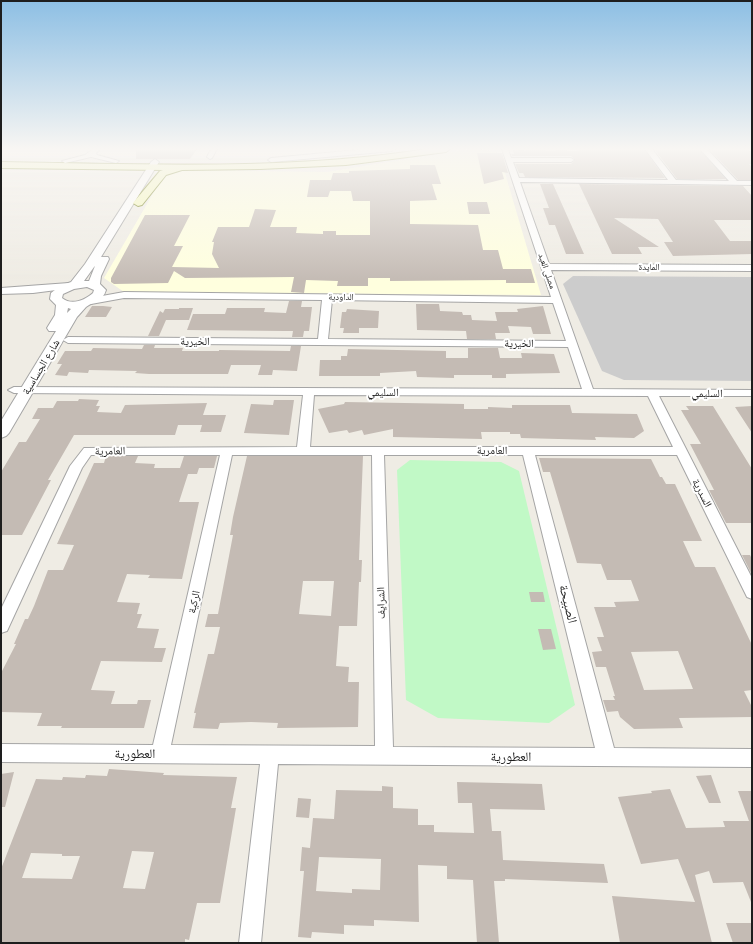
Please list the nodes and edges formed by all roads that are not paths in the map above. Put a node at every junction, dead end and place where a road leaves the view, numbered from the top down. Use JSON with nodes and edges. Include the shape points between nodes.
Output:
{"nodes":[{"id":1,"x":135,"y":193,"type":"edge"},
{"id":2,"x":143,"y":193,"type":"edge"},
{"id":3,"x":146,"y":193,"type":"edge"},
{"id":4,"x":521,"y":193,"type":"edge"},
{"id":5,"x":138,"y":203,"type":"junction"},
{"id":6,"x":546,"y":267,"type":"junction"},
{"id":7,"x":752,"y":268,"type":"edge"},
{"id":8,"x":72,"y":285,"type":"junction"},
{"id":9,"x":96,"y":286,"type":"junction"},
{"id":10,"x":33,"y":290,"type":"junction"},
{"id":11,"x":1,"y":291,"type":"edge"},
{"id":12,"x":124,"y":295,"type":"junction"},
{"id":13,"x":327,"y":297,"type":"junction"},
{"id":14,"x":59,"y":300,"type":"junction"},
{"id":15,"x":557,"y":300,"type":"junction"},
{"id":16,"x":87,"y":302,"type":"junction"},
{"id":17,"x":68,"y":340,"type":"dead end"},
{"id":18,"x":323,"y":342,"type":"junction"},
{"id":19,"x":572,"y":344,"type":"junction"},
{"id":20,"x":20,"y":390,"type":"junction"},
{"id":21,"x":309,"y":391,"type":"junction"},
{"id":22,"x":589,"y":393,"type":"junction"},
{"id":23,"x":652,"y":393,"type":"junction"},
{"id":24,"x":752,"y":393,"type":"edge"},
{"id":25,"x":1,"y":411,"type":"edge"},
{"id":26,"x":1,"y":433,"type":"edge"},
{"id":27,"x":227,"y":450,"type":"junction"},
{"id":28,"x":303,"y":450,"type":"junction"},
{"id":29,"x":378,"y":450,"type":"junction"},
{"id":30,"x":528,"y":450,"type":"junction"},
{"id":31,"x":681,"y":451,"type":"junction"},
{"id":32,"x":752,"y":593,"type":"edge"},
{"id":33,"x":1,"y":626,"type":"edge"},
{"id":34,"x":1,"y":753,"type":"edge"},
{"id":35,"x":160,"y":754,"type":"junction"},
{"id":36,"x":270,"y":755,"type":"junction"},
{"id":37,"x":384,"y":756,"type":"junction"},
{"id":38,"x":607,"y":758,"type":"junction"},
{"id":39,"x":752,"y":758,"type":"edge"},
{"id":40,"x":250,"y":943,"type":"edge"}],
"edges":[{"from":1,"to":8,"type":"street","via":[[90,265]]},
{"from":2,"to":5,"type":"street"},
{"from":3,"to":5,"type":"main road"},
{"from":4,"to":6,"type":"street","name":"مصلى العيد"},
{"from":5,"to":9,"type":"street","via":[[98,269]]},
{"from":6,"to":7,"type":"street","name":"المايدة"},
{"from":6,"to":15,"type":"street","name":"مصلى العيد"},
{"from":8,"to":9,"type":"street"},
{"from":8,"to":10,"type":"street"},
{"from":8,"to":14,"type":"street","via":[[60,291]]},
{"from":9,"to":12,"type":"street","name":"الداودية"},
{"from":9,"to":16,"type":"street","name":"شارع الجساسية","via":[[99,294]]},
{"from":10,"to":11,"type":"street"},
{"from":10,"to":14,"type":"street","via":[[46,292]]},
{"from":12,"to":13,"type":"street","name":"الداودية"},
{"from":12,"to":16,"type":"street","name":"الداودية"},
{"from":13,"to":15,"type":"street","name":"الداودية"},
{"from":13,"to":18,"type":"street"},
{"from":14,"to":16,"type":"street"},
{"from":14,"to":20,"type":"street","name":"شارع الجساسية","via":[[61,315]]},
{"from":15,"to":19,"type":"street","name":"مصلى العيد"},
{"from":16,"to":20,"type":"street","name":"شارع الجساسية","via":[[72,315]]},
{"from":17,"to":18,"type":"street","name":"الخيرية"},
{"from":18,"to":19,"type":"street","name":"الخيرية"},
{"from":19,"to":22,"type":"street","name":"مصلى العيد"},
{"from":20,"to":21,"type":"street","name":"السليمي"},
{"from":20,"to":25,"type":"street","name":"شارع الجساسية"},
{"from":20,"to":26,"type":"street","name":"شارع الجساسية"},
{"from":21,"to":22,"type":"street","name":"السليمي"},
{"from":21,"to":28,"type":"street"},
{"from":22,"to":23,"type":"street","name":"السليمي"},
{"from":23,"to":24,"type":"street","name":"السليمي"},
{"from":23,"to":31,"type":"street","name":"السدرية"},
{"from":27,"to":28,"type":"street","name":"العامرية"},
{"from":27,"to":33,"type":"street","name":"العامرية","via":[[88,451],[76,466]]},
{"from":27,"to":35,"type":"street","name":"الركية"},
{"from":28,"to":29,"type":"street","name":"العامرية"},
{"from":29,"to":30,"type":"street","name":"العامرية"},
{"from":29,"to":37,"type":"street","name":"الشرايف"},
{"from":30,"to":31,"type":"street","name":"العامرية"},
{"from":30,"to":38,"type":"street","name":"الصبيحة"},
{"from":31,"to":32,"type":"street","name":"السدرية"},
{"from":34,"to":35,"type":"street","name":"العطورية"},
{"from":35,"to":36,"type":"street","name":"العطورية"},
{"from":36,"to":37,"type":"street","name":"العطورية"},
{"from":36,"to":40,"type":"street"},
{"from":37,"to":38,"type":"street","name":"العطورية"},
{"from":38,"to":39,"type":"street","name":"العطورية"}]}
